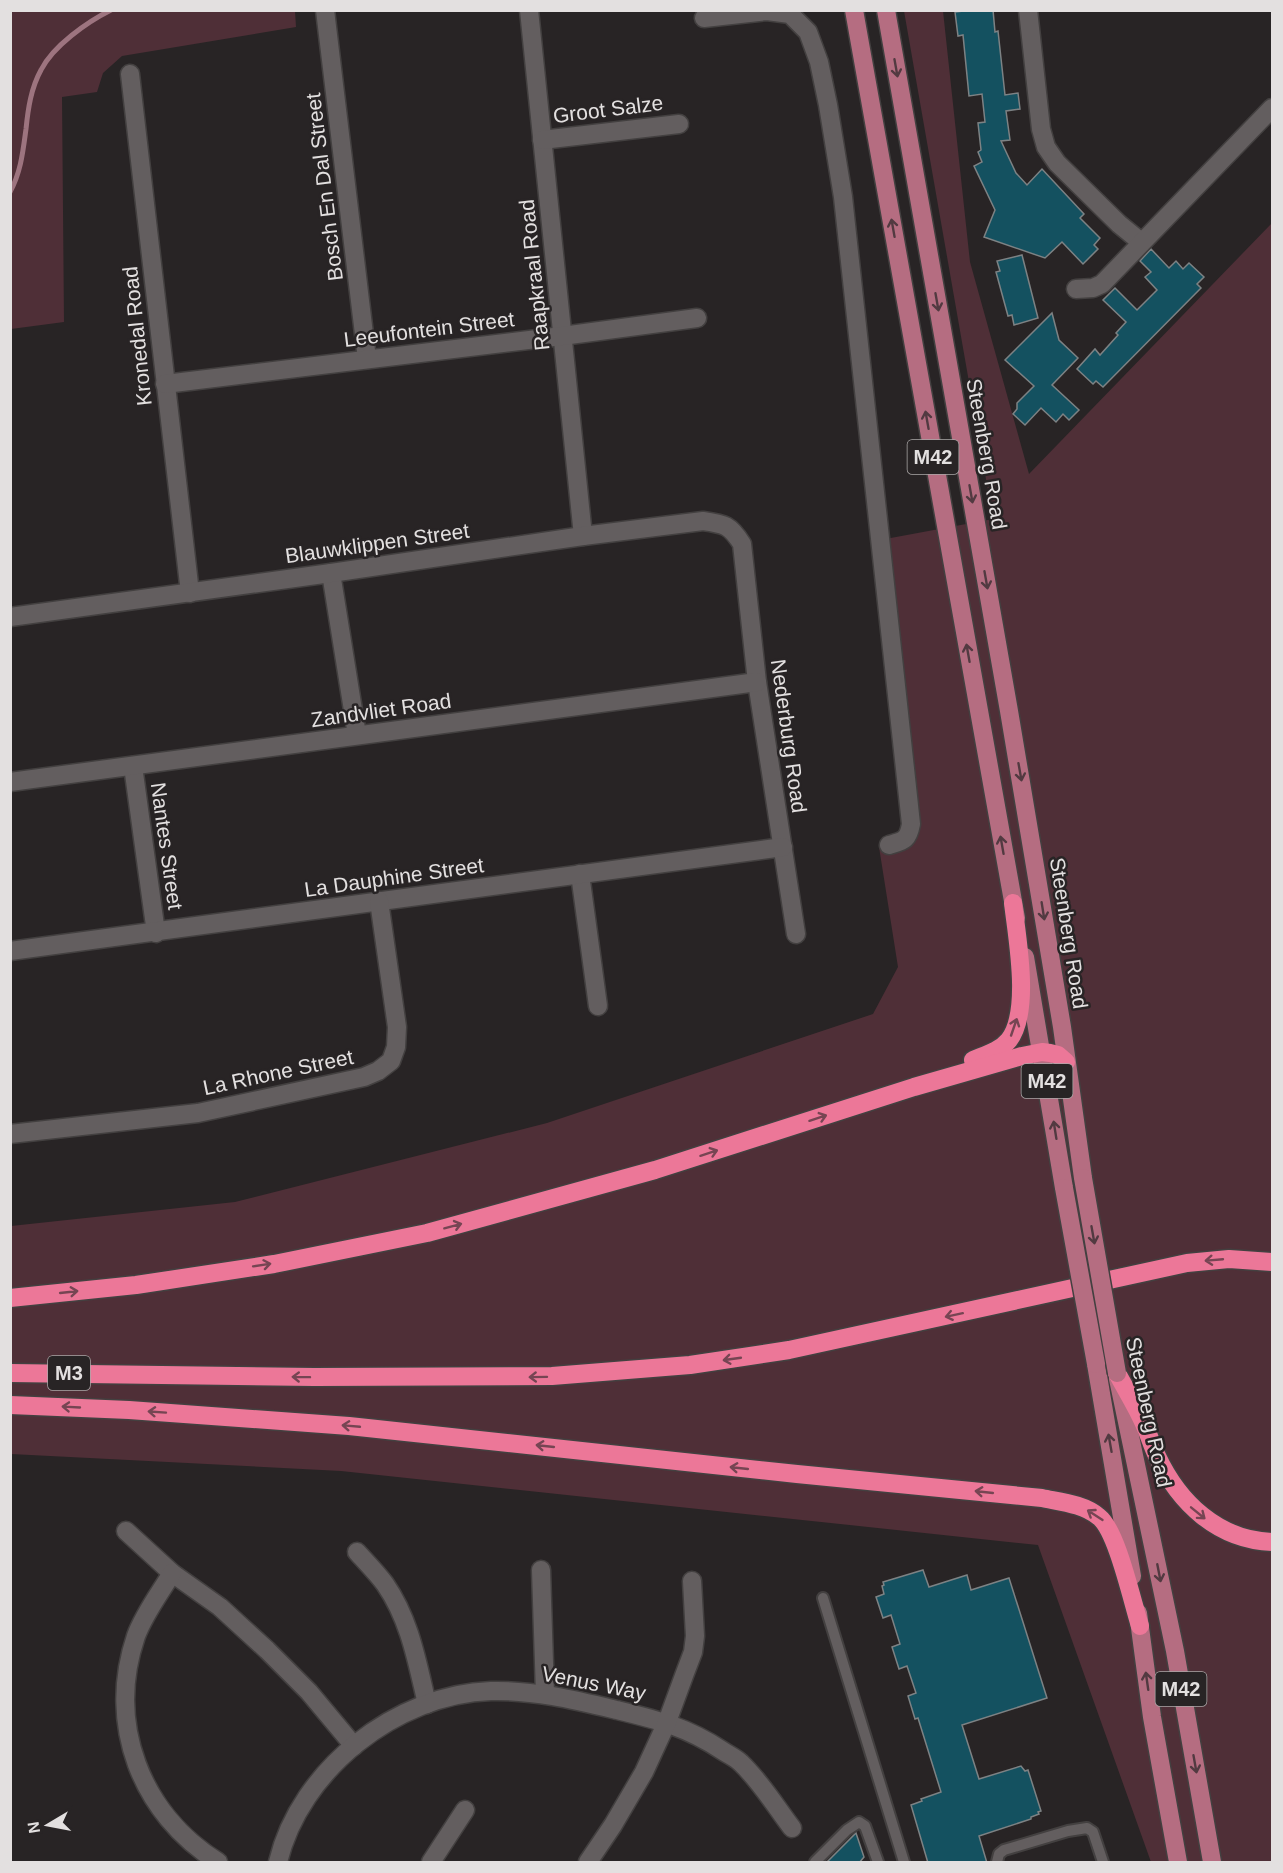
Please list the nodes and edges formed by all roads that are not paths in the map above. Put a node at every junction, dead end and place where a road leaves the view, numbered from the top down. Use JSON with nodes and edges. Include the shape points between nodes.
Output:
{"nodes":[{"id":1,"x":326,"y":10,"type":"edge"},
{"id":2,"x":529,"y":10,"type":"edge"},
{"id":3,"x":854,"y":10,"type":"edge"},
{"id":4,"x":886,"y":10,"type":"edge"},
{"id":5,"x":1028,"y":10,"type":"edge"},
{"id":6,"x":742,"y":12,"type":"edge"},
{"id":7,"x":704,"y":18,"type":"dead end"},
{"id":8,"x":130,"y":74,"type":"dead end"},
{"id":9,"x":1272,"y":108,"type":"edge"},
{"id":10,"x":679,"y":124,"type":"dead end"},
{"id":11,"x":542,"y":140,"type":"junction"},
{"id":12,"x":1141,"y":242,"type":"junction"},
{"id":13,"x":1076,"y":289,"type":"dead end"},
{"id":14,"x":697,"y":318,"type":"dead end"},
{"id":15,"x":562,"y":336,"type":"junction"},
{"id":16,"x":367,"y":359,"type":"junction"},
{"id":17,"x":165,"y":384,"type":"junction"},
{"id":18,"x":583,"y":536,"type":"junction"},
{"id":19,"x":742,"y":544,"type":"joint"},
{"id":20,"x":331,"y":573,"type":"junction"},
{"id":21,"x":189,"y":593,"type":"junction"},
{"id":22,"x":10,"y":617,"type":"edge"},
{"id":23,"x":757,"y":682,"type":"junction"},
{"id":24,"x":357,"y":735,"type":"junction"},
{"id":25,"x":133,"y":766,"type":"junction"},
{"id":26,"x":10,"y":782,"type":"edge"},
{"id":27,"x":889,"y":845,"type":"dead end"},
{"id":28,"x":783,"y":847,"type":"junction"},
{"id":29,"x":580,"y":874,"type":"junction"},
{"id":30,"x":379,"y":902,"type":"junction"},
{"id":31,"x":1013,"y":903,"type":"junction"},
{"id":32,"x":156,"y":933,"type":"junction"},
{"id":33,"x":796,"y":934,"type":"dead end"},
{"id":34,"x":10,"y":951,"type":"edge"},
{"id":35,"x":598,"y":1006,"type":"dead end"},
{"id":36,"x":1042,"y":1052,"type":"junction"},
{"id":37,"x":1066,"y":1062,"type":"junction"},
{"id":38,"x":914,"y":1087,"type":"junction"},
{"id":39,"x":10,"y":1134,"type":"edge"},
{"id":40,"x":1272,"y":1262,"type":"edge"},
{"id":41,"x":10,"y":1298,"type":"edge"},
{"id":42,"x":10,"y":1372,"type":"edge"},
{"id":43,"x":1117,"y":1373,"type":"junction"},
{"id":44,"x":10,"y":1405,"type":"edge"},
{"id":45,"x":126,"y":1531,"type":"dead end"},
{"id":46,"x":1272,"y":1542,"type":"edge"},
{"id":47,"x":357,"y":1552,"type":"dead end"},
{"id":48,"x":541,"y":1570,"type":"dead end"},
{"id":49,"x":172,"y":1573,"type":"junction"},
{"id":50,"x":692,"y":1581,"type":"dead end"},
{"id":51,"x":822,"y":1598,"type":"dead end"},
{"id":52,"x":1140,"y":1626,"type":"junction"},
{"id":53,"x":546,"y":1694,"type":"junction"},
{"id":54,"x":427,"y":1704,"type":"junction"},
{"id":55,"x":667,"y":1722,"type":"junction"},
{"id":56,"x":354,"y":1746,"type":"junction"},
{"id":57,"x":465,"y":1810,"type":"dead end"},
{"id":58,"x":792,"y":1828,"type":"dead end"},
{"id":59,"x":875,"y":1860,"type":"edge"},
{"id":60,"x":218,"y":1863,"type":"edge"},
{"id":61,"x":278,"y":1863,"type":"edge"},
{"id":62,"x":431,"y":1863,"type":"edge"},
{"id":63,"x":588,"y":1863,"type":"edge"},
{"id":64,"x":815,"y":1863,"type":"edge"},
{"id":65,"x":904,"y":1863,"type":"edge"},
{"id":66,"x":997,"y":1863,"type":"edge"},
{"id":67,"x":1103,"y":1863,"type":"edge"},
{"id":68,"x":1178,"y":1863,"type":"edge"},
{"id":69,"x":1212,"y":1863,"type":"edge"}],
"edges":[{"from":1,"to":16,"type":"street","name":"Bosch En Dal Street"},
{"from":2,"to":11,"type":"street","name":"Raapkraal Road"},
{"from":31,"to":3,"type":"main road","name":"Steenberg Road","number":"M42","one_way":true},
{"from":4,"to":37,"type":"main road","name":"Steenberg Road","number":"M42","one_way":true,"via":[[1011,722]]},
{"from":5,"to":12,"type":"street","via":[[1046,147],[1065,171]]},
{"from":6,"to":7,"type":"street"},
{"from":6,"to":27,"type":"street","via":[[790,14],[808,32],[819,62],[843,197],[910,824],[903,841]]},
{"from":8,"to":17,"type":"street","name":"Kronedal Road"},
{"from":9,"to":12,"type":"street"},
{"from":10,"to":11,"type":"street","name":"Groot Salze"},
{"from":11,"to":15,"type":"street","name":"Raapkraal Road"},
{"from":12,"to":13,"type":"street","via":[[1102,284]]},
{"from":14,"to":15,"type":"street","name":"Leeufontein Street"},
{"from":15,"to":16,"type":"street","name":"Leeufontein Street"},
{"from":15,"to":18,"type":"street","name":"Raapkraal Road"},
{"from":16,"to":17,"type":"street","name":"Leeufontein Street"},
{"from":17,"to":21,"type":"street","name":"Kronedal Road"},
{"from":18,"to":19,"type":"street","name":"Blauwklippen Street","via":[[703,521],[733,530]]},
{"from":18,"to":20,"type":"street","name":"Blauwklippen Street"},
{"from":19,"to":23,"type":"street","name":"Nederburg Road"},
{"from":20,"to":21,"type":"street","name":"Blauwklippen Street"},
{"from":20,"to":24,"type":"street"},
{"from":21,"to":22,"type":"street","name":"Blauwklippen Street"},
{"from":23,"to":24,"type":"street","name":"Zandvliet Road"},
{"from":23,"to":28,"type":"street","name":"Nederburg Road"},
{"from":24,"to":25,"type":"street","name":"Zandvliet Road"},
{"from":25,"to":26,"type":"street","name":"Zandvliet Road"},
{"from":25,"to":32,"type":"street","name":"Nantes Street"},
{"from":28,"to":29,"type":"street","name":"La Dauphine Street"},
{"from":28,"to":33,"type":"street","name":"Nederburg Road"},
{"from":29,"to":30,"type":"street","name":"La Dauphine Street"},
{"from":29,"to":35,"type":"street"},
{"from":30,"to":32,"type":"street","name":"La Dauphine Street"},
{"from":30,"to":39,"type":"street","name":"La Rhone Street","via":[[397,1027],[391,1060],[378,1071],[198,1113]]},
{"from":31,"to":36,"type":"main road","name":"Steenberg Road","number":"M42"},
{"from":38,"to":31,"type":"highway","one_way":true,"via":[[992,1053],[1014,1032],[1021,987]]},
{"from":32,"to":34,"type":"street","name":"La Dauphine Street"},
{"from":36,"to":37,"type":"highway","via":[[1058,1055]]},
{"from":36,"to":38,"type":"highway"},
{"from":52,"to":36,"type":"main road","name":"Steenberg Road","number":"M42","one_way":true,"bridge":true},
{"from":37,"to":43,"type":"main road","name":"Steenberg Road","number":"M42","one_way":true,"bridge":true},
{"from":41,"to":38,"type":"highway","one_way":true,"via":[[182,1278],[427,1233],[655,1170]]},
{"from":40,"to":42,"type":"highway","number":"M3","one_way":true,"via":[[1229,1259],[1186,1263],[789,1350],[690,1365],[552,1376]]},
{"from":43,"to":46,"type":"highway","one_way":true,"via":[[1162,1466],[1186,1502],[1222,1529]]},
{"from":43,"to":69,"type":"main road","name":"Steenberg Road","number":"M42","one_way":true,"via":[[1148,1515]]},
{"from":52,"to":44,"type":"highway","one_way":true,"via":[[1106,1525],[1093,1513],[1058,1501],[349,1426]]},
{"from":45,"to":49,"type":"street"},
{"from":47,"to":54,"type":"street","via":[[400,1609]]},
{"from":48,"to":53,"type":"street"},
{"from":49,"to":56,"type":"street","via":[[220,1607],[267,1650]]},
{"from":49,"to":60,"type":"street","via":[[137,1635],[128,1671],[126,1708],[130,1743],[150,1795],[186,1840]]},
{"from":50,"to":55,"type":"street","via":[[693,1652]]},
{"from":51,"to":65,"type":"lane"},
{"from":68,"to":52,"type":"main road","name":"Steenberg Road","number":"M42","one_way":true},
{"from":53,"to":54,"type":"street","name":"Venus Way","via":[[490,1691]]},
{"from":53,"to":55,"type":"street","name":"Venus Way"},
{"from":54,"to":56,"type":"street","name":"Venus Way","via":[[390,1720]]},
{"from":55,"to":58,"type":"street","name":"Venus Way","via":[[741,1763]]},
{"from":55,"to":63,"type":"street","via":[[644,1772]]},
{"from":56,"to":61,"type":"street","name":"Venus Way","via":[[310,1792]]},
{"from":57,"to":62,"type":"street"},
{"from":59,"to":64,"type":"lane","via":[[865,1826],[859,1821]]},
{"from":66,"to":67,"type":"lane","via":[[1004,1850],[1087,1827],[1093,1832]]}]}
